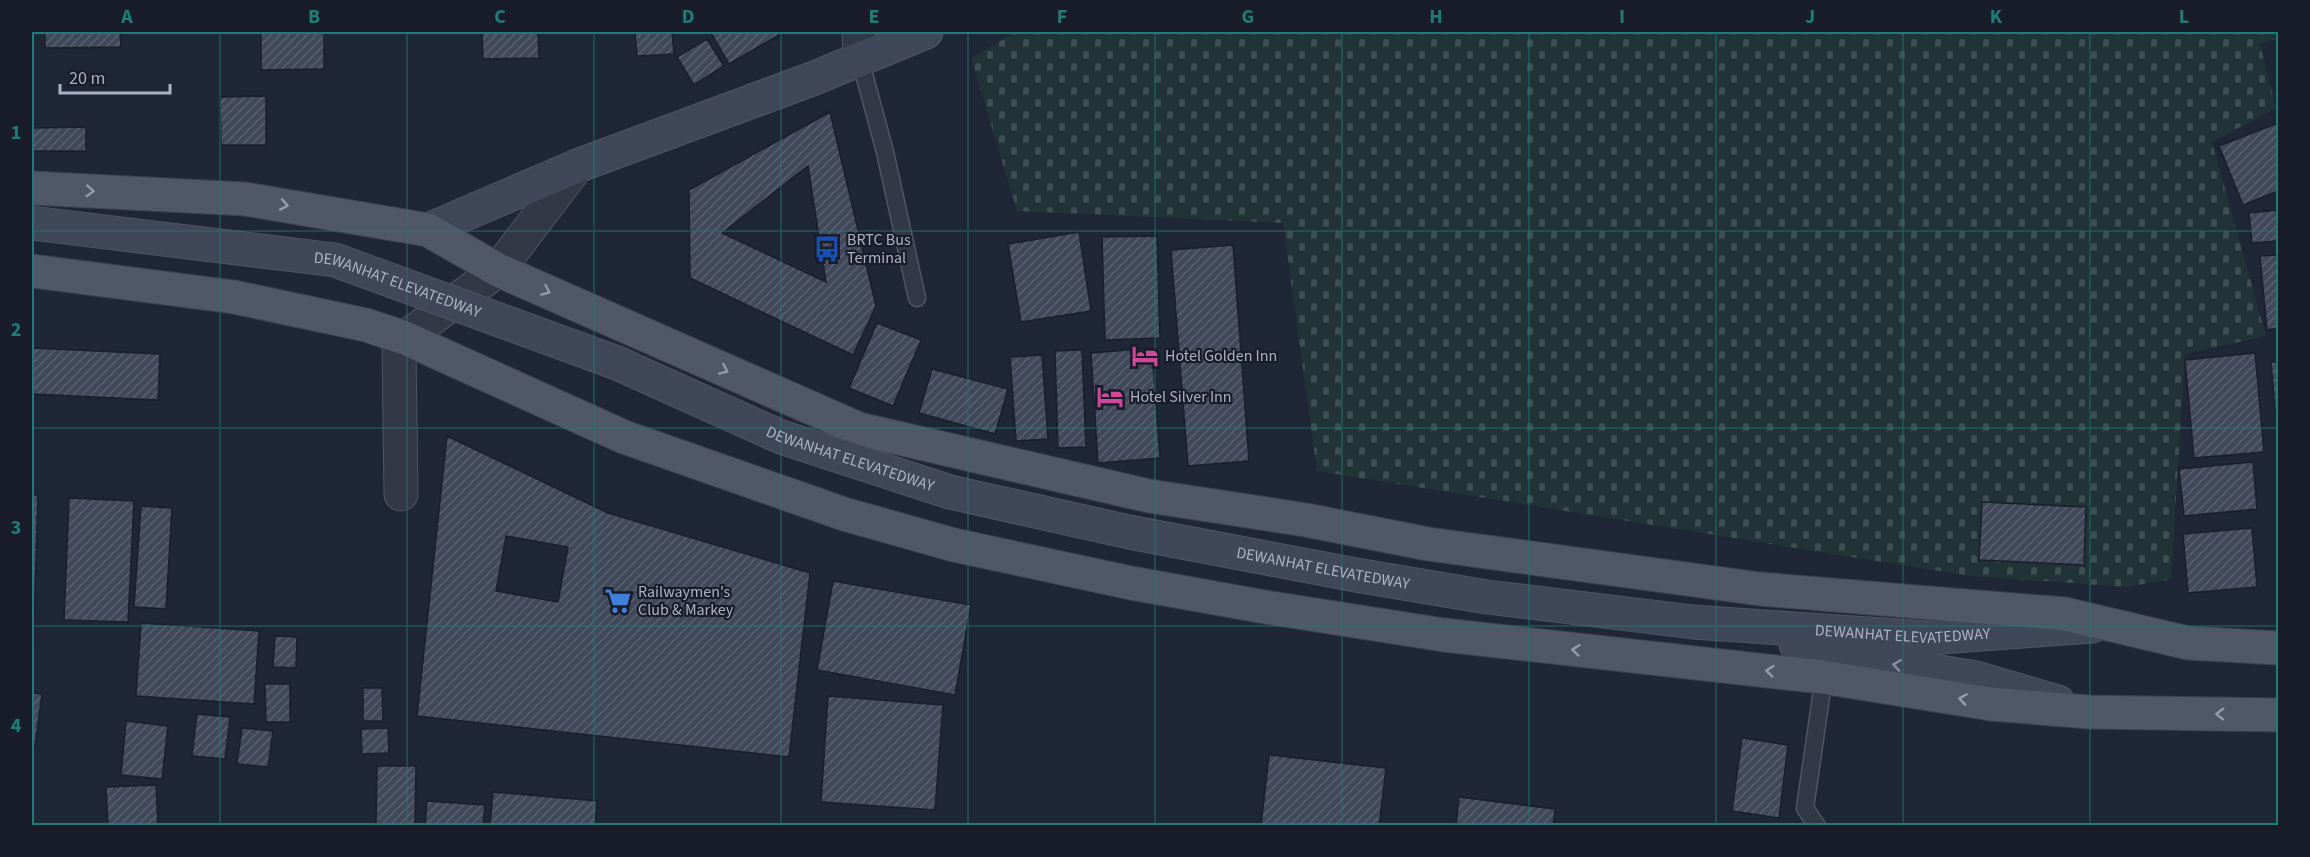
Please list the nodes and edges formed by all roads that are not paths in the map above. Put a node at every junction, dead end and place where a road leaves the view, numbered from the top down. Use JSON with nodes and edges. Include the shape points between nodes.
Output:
{"nodes":[{"id":1,"x":926,"y":32,"type":"edge"},
{"id":2,"x":859,"y":45,"type":"edge"},
{"id":3,"x":577,"y":166,"type":"junction"},
{"id":4,"x":32,"y":188,"type":"edge"},
{"id":5,"x":32,"y":223,"type":"edge"},
{"id":6,"x":428,"y":230,"type":"junction"},
{"id":7,"x":498,"y":270,"type":"junction"},
{"id":8,"x":32,"y":271,"type":"edge"},
{"id":9,"x":917,"y":298,"type":"dead end"},
{"id":10,"x":405,"y":338,"type":"junction"},
{"id":11,"x":401,"y":494,"type":"dead end"},
{"id":12,"x":1693,"y":622,"type":"junction"},
{"id":13,"x":2111,"y":624,"type":"junction"},
{"id":14,"x":2278,"y":648,"type":"edge"},
{"id":15,"x":1822,"y":677,"type":"junction"},
{"id":16,"x":2089,"y":712,"type":"junction"},
{"id":17,"x":2278,"y":715,"type":"edge"},
{"id":18,"x":1817,"y":825,"type":"edge"}],
"edges":[{"from":1,"to":2,"type":"main road"},
{"from":2,"to":3,"type":"main road","via":[[812,79]]},
{"from":2,"to":9,"type":"lane"},
{"from":3,"to":6,"type":"main road"},
{"from":3,"to":7,"type":"street"},
{"from":4,"to":6,"type":"main road","one_way":true,"via":[[245,199]]},
{"from":5,"to":12,"type":"main road","name":"DEWANHAT ELEVATEDWAY","bridge":true,"via":[[335,260],[617,363],[781,437],[950,492],[1129,532],[1356,575],[1487,597]]},
{"from":6,"to":7,"type":"main road"},
{"from":7,"to":10,"type":"street"},
{"from":7,"to":13,"type":"main road","one_way":true,"via":[[859,429],[1149,496],[1428,544],[1748,588],[2066,614]]},
{"from":8,"to":10,"type":"main road","via":[[234,297],[366,325]]},
{"from":10,"to":11,"type":"street","via":[[399,349]]},
{"from":15,"to":10,"type":"main road","one_way":true,"via":[[1444,635],[1271,609],[954,545],[844,514],[624,437]]},
{"from":12,"to":13,"type":"main road","name":"DEWANHAT ELEVATEDWAY","via":[[1927,638]]},
{"from":16,"to":12,"type":"main road","name":"DEWANHAT ELEVATEDWAY","one_way":true,"via":[[1976,678],[1844,656]]},
{"from":13,"to":14,"type":"main road","via":[[2188,643]]},
{"from":16,"to":15,"type":"main road","one_way":true,"via":[[1991,704]]},
{"from":15,"to":18,"type":"lane","via":[[1805,808]]},
{"from":17,"to":16,"type":"main road","one_way":true}]}
